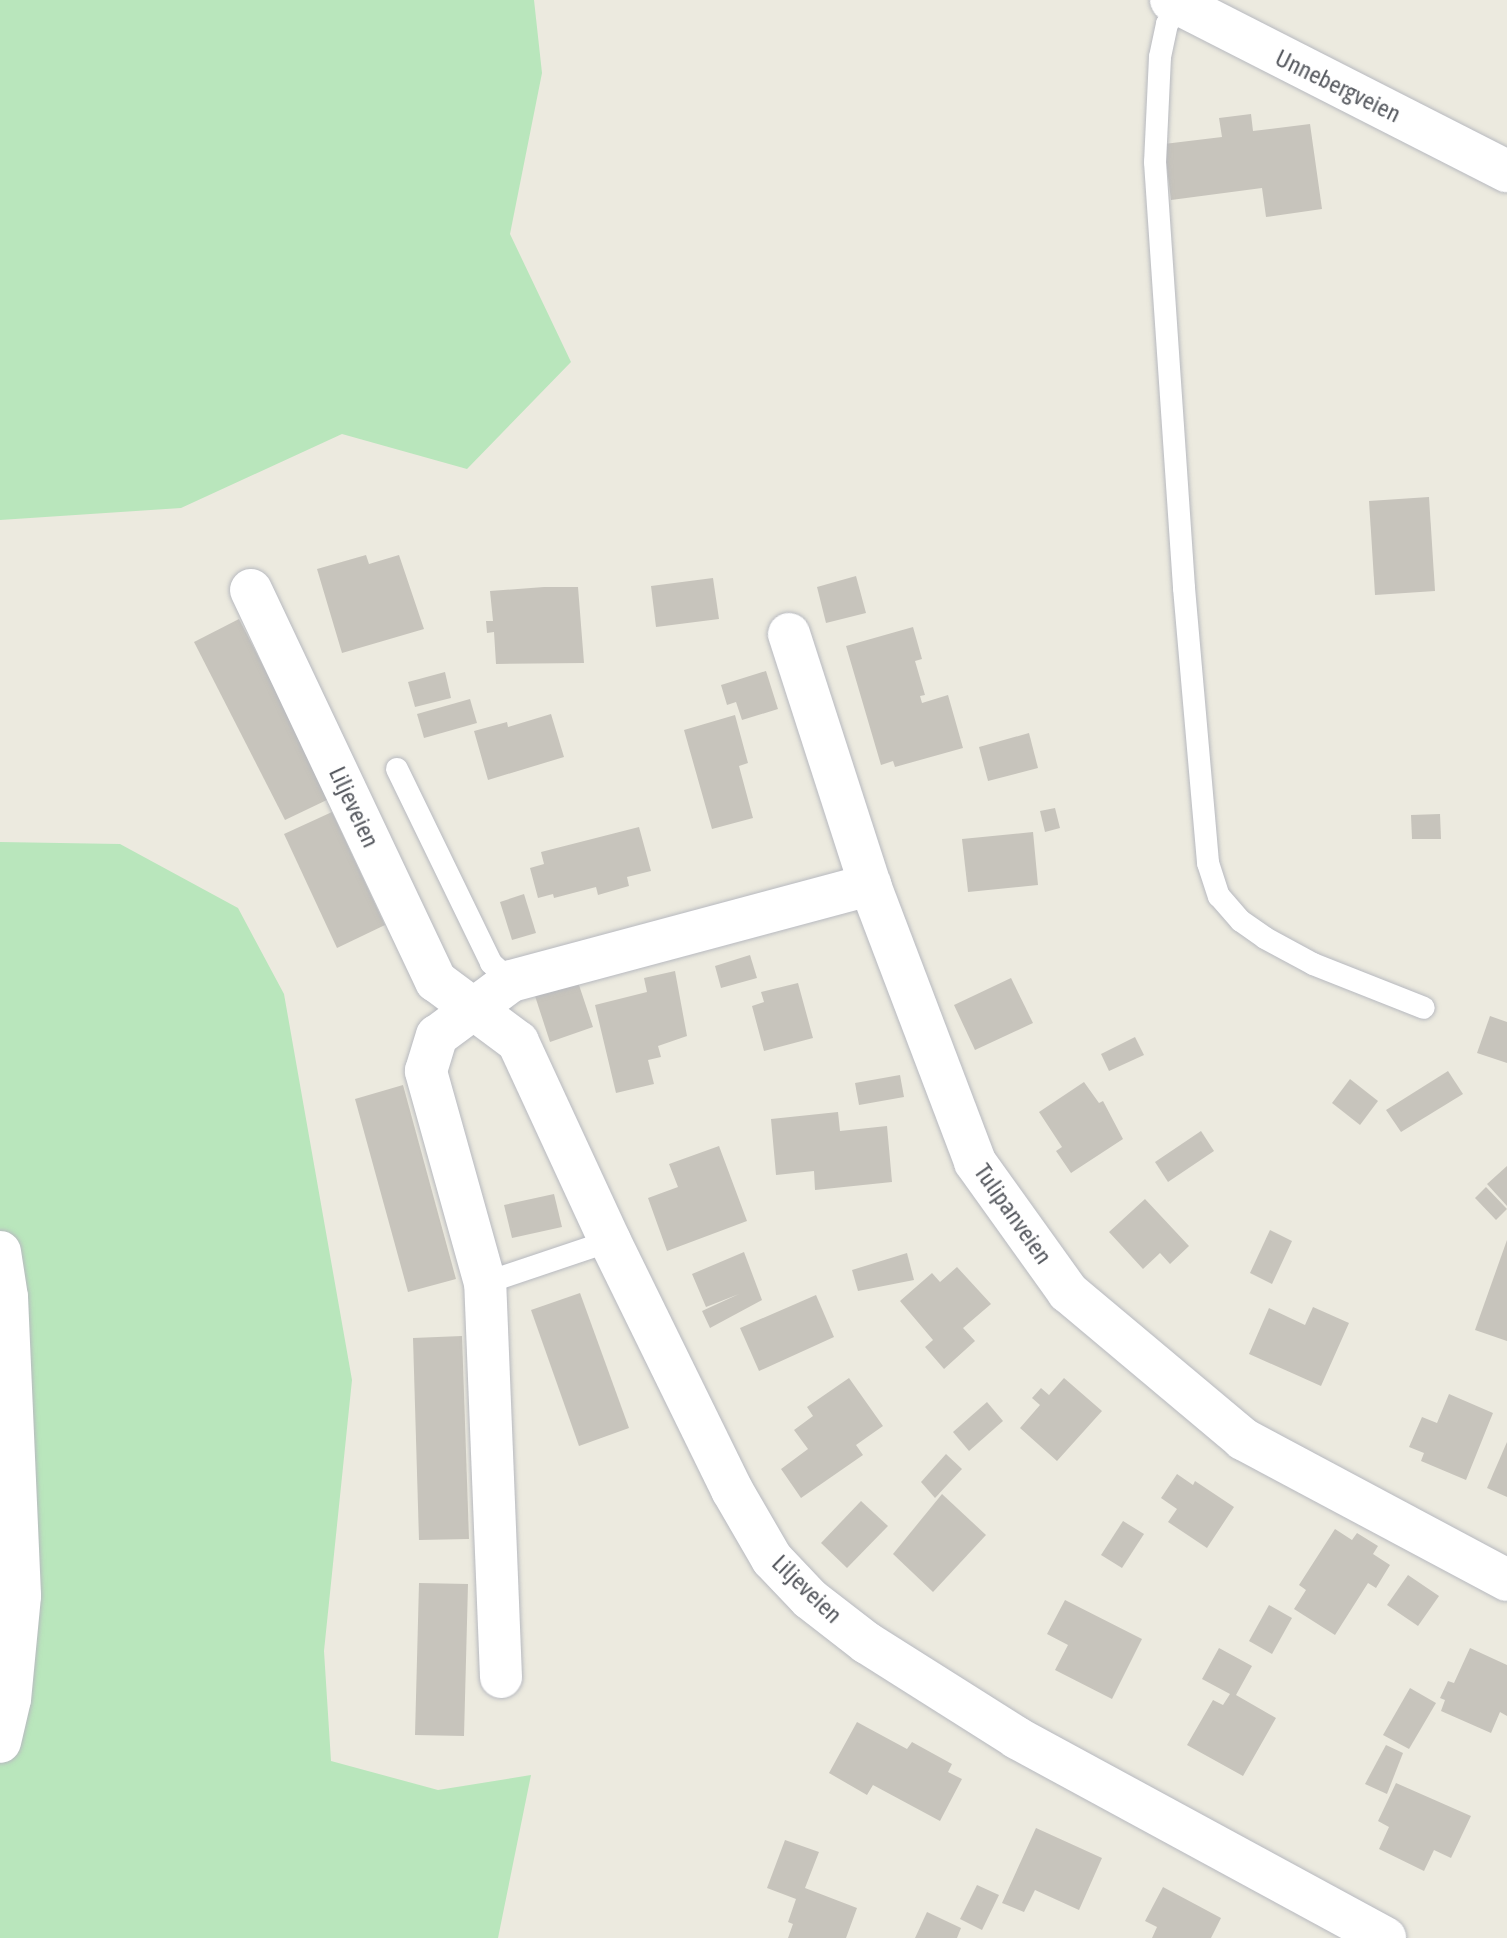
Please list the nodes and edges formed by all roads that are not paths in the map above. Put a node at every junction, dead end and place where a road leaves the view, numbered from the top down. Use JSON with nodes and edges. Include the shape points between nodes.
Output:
{"nodes":[{"id":1,"x":1175,"y":3,"type":"edge"},
{"id":2,"x":1507,"y":171,"type":"edge"},
{"id":3,"x":251,"y":590,"type":"dead end"},
{"id":4,"x":789,"y":634,"type":"dead end"},
{"id":5,"x":397,"y":769,"type":"dead end"},
{"id":6,"x":870,"y":885,"type":"junction"},
{"id":7,"x":511,"y":981,"type":"junction"},
{"id":8,"x":1424,"y":1008,"type":"dead end"},
{"id":9,"x":473,"y":1010,"type":"junction"},
{"id":10,"x":610,"y":1241,"type":"junction"},
{"id":11,"x":0,"y":1252,"type":"edge"},
{"id":12,"x":485,"y":1283,"type":"junction"},
{"id":13,"x":1507,"y":1580,"type":"edge"},
{"id":14,"x":501,"y":1677,"type":"dead end"},
{"id":15,"x":0,"y":1742,"type":"edge"},
{"id":16,"x":1385,"y":1938,"type":"edge"}],
"edges":[{"from":1,"to":2,"type":"street","name":"Unnebergveien"},
{"from":1,"to":8,"type":"lane","via":[[1160,57],[1155,162],[1184,588],[1212,878],[1223,901],[1265,938],[1313,964]]},
{"from":3,"to":9,"type":"street","name":"Liljeveien","via":[[436,981]]},
{"from":4,"to":6,"type":"street","name":"Tulipanveien"},
{"from":5,"to":7,"type":"lane","via":[[491,963]]},
{"from":6,"to":7,"type":"street"},
{"from":6,"to":13,"type":"street","name":"Tulipanveien","via":[[975,1162],[1068,1292],[1243,1439]]},
{"from":7,"to":9,"type":"street"},
{"from":9,"to":10,"type":"street","name":"Liljeveien","via":[[518,1042]]},
{"from":9,"to":12,"type":"street","via":[[437,1036],[426,1071]]},
{"from":10,"to":12,"type":"lane"},
{"from":10,"to":16,"type":"street","name":"Liljeveien","via":[[732,1490],[772,1559],[810,1599],[867,1643],[1017,1738]]},
{"from":11,"to":15,"type":"street","via":[[7,1297],[20,1596],[14,1671]]},
{"from":12,"to":14,"type":"street"}]}
